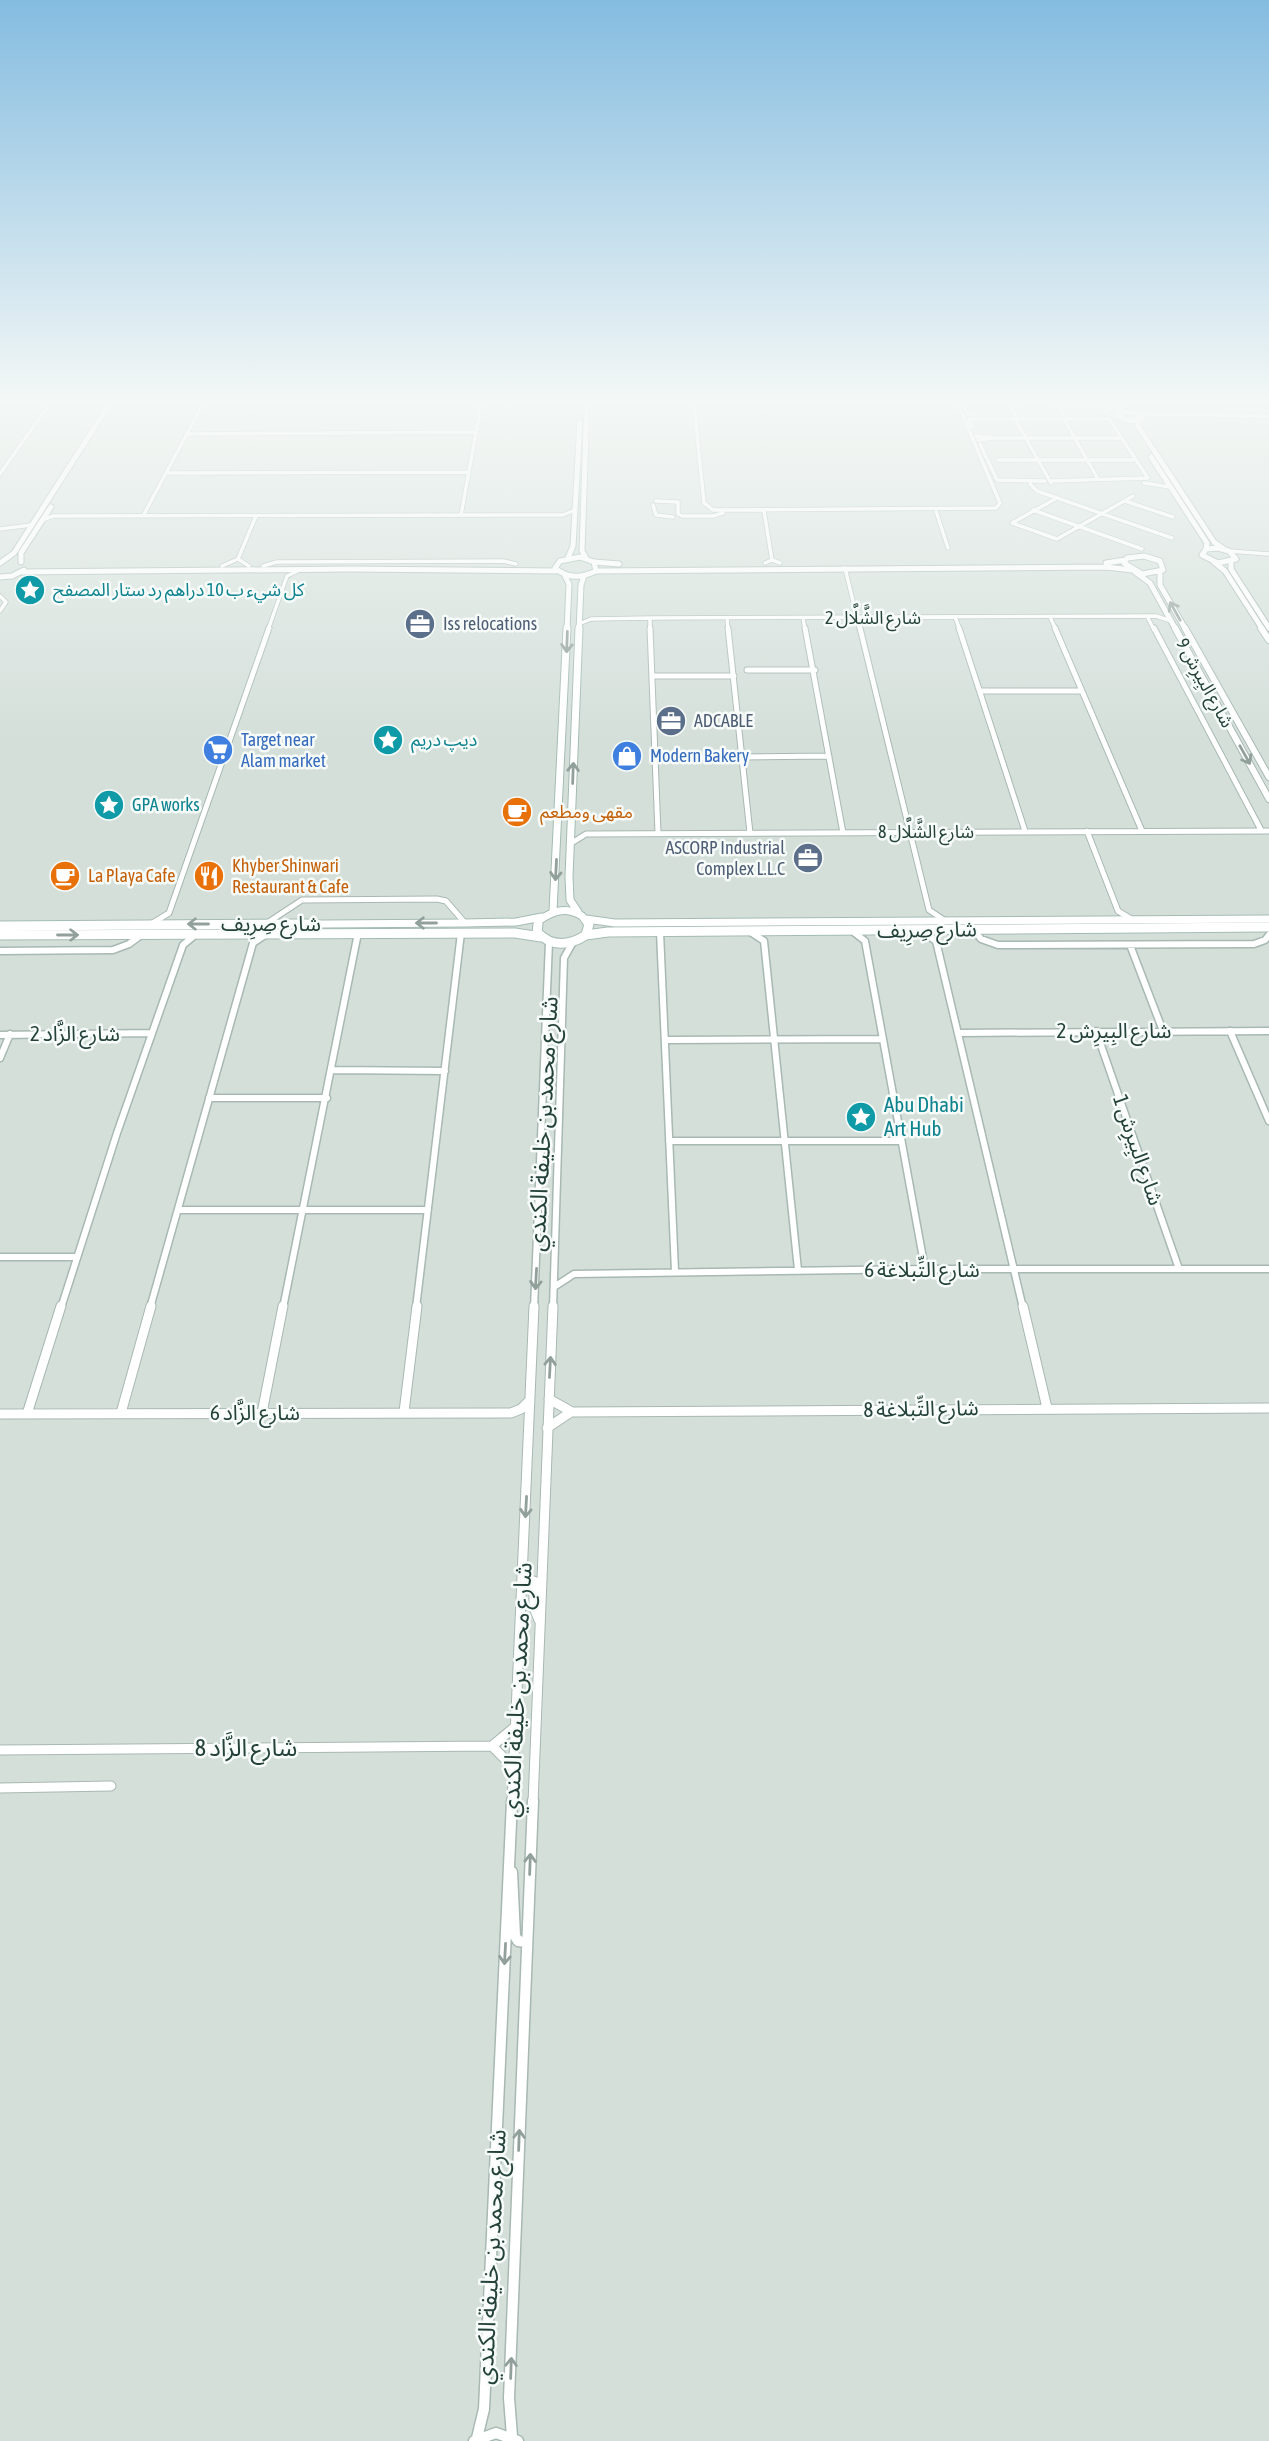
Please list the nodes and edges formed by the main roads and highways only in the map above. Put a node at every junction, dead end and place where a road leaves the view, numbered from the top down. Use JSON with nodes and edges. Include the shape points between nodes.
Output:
{"nodes":[{"id":1,"x":575,"y":514,"type":"edge"},
{"id":2,"x":583,"y":514,"type":"edge"},
{"id":3,"x":568,"y":558,"type":"junction"},
{"id":4,"x":586,"y":558,"type":"junction"},
{"id":5,"x":565,"y":576,"type":"junction"},
{"id":6,"x":584,"y":576,"type":"junction"},
{"id":7,"x":553,"y":911,"type":"junction"},
{"id":8,"x":578,"y":912,"type":"junction"},
{"id":9,"x":542,"y":916,"type":"junction"},
{"id":10,"x":586,"y":919,"type":"junction"},
{"id":11,"x":1269,"y":919,"type":"edge"},
{"id":12,"x":921,"y":925,"type":"junction"},
{"id":13,"x":943,"y":925,"type":"junction"},
{"id":14,"x":0,"y":926,"type":"edge"},
{"id":15,"x":1269,"y":927,"type":"edge"},
{"id":16,"x":0,"y":935,"type":"edge"},
{"id":17,"x":586,"y":935,"type":"junction"},
{"id":18,"x":545,"y":940,"type":"junction"}],
"edges":[{"from":1,"to":3,"type":"main road"},
{"from":2,"to":4,"type":"main road","via":[[582,551]]},
{"from":3,"to":4,"type":"main road"},
{"from":3,"to":5,"type":"main road","via":[[557,563],[556,571]]},
{"from":4,"to":6,"type":"main road","via":[[594,562],[596,570]]},
{"from":5,"to":6,"type":"main road"},
{"from":5,"to":7,"type":"main road","one_way":true,"via":[[569,584]]},
{"from":8,"to":6,"type":"main road","one_way":true,"via":[[568,890]]},
{"from":7,"to":8,"type":"main road"},
{"from":7,"to":9,"type":"main road"},
{"from":8,"to":10,"type":"main road"},
{"from":9,"to":14,"type":"main road","name":"شارع صِرِيف","one_way":true,"via":[[516,922],[466,923]]},
{"from":9,"to":18,"type":"main road","via":[[536,927]]},
{"from":10,"to":12,"type":"main road","name":"شارع صِرِيف"},
{"from":10,"to":17,"type":"main road"},
{"from":11,"to":13,"type":"main road","name":"شارع صِرِيف"},
{"from":12,"to":13,"type":"main road","name":"شارع صِرِيف"},
{"from":12,"to":17,"type":"main road","name":"شارع صِرِيف","via":[[875,930]]},
{"from":13,"to":15,"type":"main road","name":"شارع صِرِيف","via":[[973,929]]},
{"from":16,"to":18,"type":"main road","name":"شارع صِرِيف","one_way":true,"via":[[514,933]]},
{"from":17,"to":18,"type":"main road","via":[[573,942]]}]}
